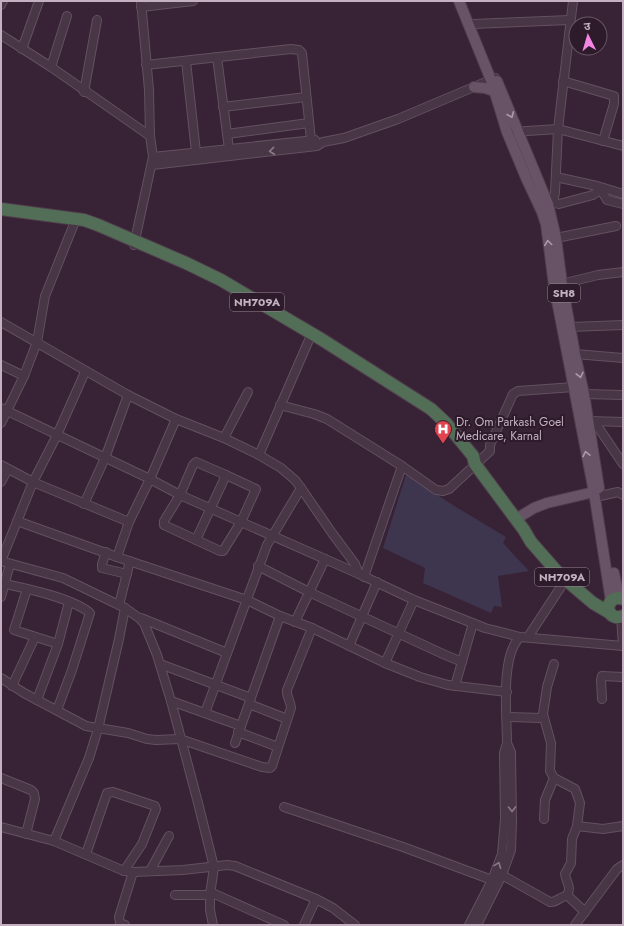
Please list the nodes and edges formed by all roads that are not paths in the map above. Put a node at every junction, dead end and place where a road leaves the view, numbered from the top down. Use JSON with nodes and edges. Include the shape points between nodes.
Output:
{"nodes":[{"id":1,"x":3,"y":1,"type":"edge"},
{"id":2,"x":39,"y":1,"type":"edge"},
{"id":3,"x":193,"y":1,"type":"edge"},
{"id":4,"x":459,"y":1,"type":"edge"},
{"id":5,"x":465,"y":1,"type":"edge"},
{"id":6,"x":573,"y":1,"type":"edge"},
{"id":7,"x":141,"y":4,"type":"edge"},
{"id":8,"x":1,"y":6,"type":"edge"},
{"id":9,"x":67,"y":16,"type":"dead end"},
{"id":10,"x":571,"y":16,"type":"edge"},
{"id":11,"x":97,"y":20,"type":"dead end"},
{"id":12,"x":568,"y":20,"type":"edge"},
{"id":13,"x":472,"y":25,"type":"junction"},
{"id":14,"x":1,"y":35,"type":"edge"},
{"id":15,"x":568,"y":37,"type":"edge"},
{"id":16,"x":22,"y":49,"type":"junction"},
{"id":17,"x":217,"y":57,"type":"junction"},
{"id":18,"x":186,"y":61,"type":"junction"},
{"id":19,"x":146,"y":65,"type":"junction"},
{"id":20,"x":51,"y":67,"type":"junction"},
{"id":21,"x":493,"y":79,"type":"junction"},
{"id":22,"x":563,"y":81,"type":"junction"},
{"id":23,"x":474,"y":87,"type":"junction"},
{"id":24,"x":494,"y":91,"type":"junction"},
{"id":25,"x":84,"y":92,"type":"junction"},
{"id":26,"x":306,"y":97,"type":"junction"},
{"id":27,"x":614,"y":104,"type":"junction"},
{"id":28,"x":623,"y":106,"type":"edge"},
{"id":29,"x":223,"y":107,"type":"junction"},
{"id":30,"x":309,"y":123,"type":"junction"},
{"id":31,"x":558,"y":128,"type":"junction"},
{"id":32,"x":507,"y":132,"type":"junction"},
{"id":33,"x":518,"y":132,"type":"junction"},
{"id":34,"x":227,"y":134,"type":"junction"},
{"id":35,"x":150,"y":136,"type":"junction"},
{"id":36,"x":311,"y":140,"type":"junction"},
{"id":37,"x":603,"y":141,"type":"junction"},
{"id":38,"x":323,"y":142,"type":"junction"},
{"id":39,"x":623,"y":146,"type":"edge"},
{"id":40,"x":229,"y":149,"type":"junction"},
{"id":41,"x":196,"y":152,"type":"junction"},
{"id":42,"x":152,"y":161,"type":"junction"},
{"id":43,"x":556,"y":177,"type":"junction"},
{"id":44,"x":602,"y":189,"type":"junction"},
{"id":45,"x":623,"y":194,"type":"edge"},
{"id":46,"x":550,"y":203,"type":"junction"},
{"id":47,"x":623,"y":204,"type":"edge"},
{"id":48,"x":1,"y":209,"type":"edge"},
{"id":49,"x":1,"y":215,"type":"edge"},
{"id":50,"x":75,"y":222,"type":"junction"},
{"id":51,"x":616,"y":226,"type":"dead end"},
{"id":52,"x":556,"y":238,"type":"junction"},
{"id":53,"x":135,"y":243,"type":"junction"},
{"id":54,"x":554,"y":258,"type":"junction"},
{"id":55,"x":623,"y":272,"type":"edge"},
{"id":56,"x":558,"y":285,"type":"junction"},
{"id":57,"x":563,"y":312,"type":"junction"},
{"id":58,"x":1,"y":322,"type":"edge"},
{"id":59,"x":623,"y":325,"type":"edge"},
{"id":60,"x":570,"y":327,"type":"junction"},
{"id":61,"x":311,"y":336,"type":"junction"},
{"id":62,"x":37,"y":342,"type":"junction"},
{"id":63,"x":575,"y":354,"type":"junction"},
{"id":64,"x":623,"y":358,"type":"edge"},
{"id":65,"x":1,"y":365,"type":"edge"},
{"id":66,"x":86,"y":372,"type":"junction"},
{"id":67,"x":24,"y":376,"type":"junction"},
{"id":68,"x":574,"y":387,"type":"junction"},
{"id":69,"x":248,"y":392,"type":"dead end"},
{"id":70,"x":584,"y":394,"type":"junction"},
{"id":71,"x":128,"y":395,"type":"junction"},
{"id":72,"x":623,"y":395,"type":"edge"},
{"id":73,"x":280,"y":405,"type":"junction"},
{"id":74,"x":4,"y":410,"type":"edge"},
{"id":75,"x":176,"y":419,"type":"junction"},
{"id":76,"x":588,"y":421,"type":"junction"},
{"id":77,"x":623,"y":422,"type":"edge"},
{"id":78,"x":1,"y":423,"type":"edge"},
{"id":79,"x":57,"y":435,"type":"junction"},
{"id":80,"x":224,"y":438,"type":"junction"},
{"id":81,"x":259,"y":455,"type":"junction"},
{"id":82,"x":105,"y":458,"type":"junction"},
{"id":83,"x":475,"y":464,"type":"junction"},
{"id":84,"x":623,"y":464,"type":"edge"},
{"id":85,"x":402,"y":466,"type":"junction"},
{"id":86,"x":5,"y":467,"type":"edge"},
{"id":87,"x":226,"y":475,"type":"junction"},
{"id":88,"x":150,"y":479,"type":"junction"},
{"id":89,"x":1,"y":482,"type":"edge"},
{"id":90,"x":33,"y":482,"type":"junction"},
{"id":91,"x":301,"y":488,"type":"junction"},
{"id":92,"x":180,"y":494,"type":"junction"},
{"id":93,"x":597,"y":494,"type":"junction"},
{"id":94,"x":623,"y":495,"type":"edge"},
{"id":95,"x":84,"y":504,"type":"junction"},
{"id":96,"x":211,"y":508,"type":"junction"},
{"id":97,"x":516,"y":519,"type":"junction"},
{"id":98,"x":17,"y":521,"type":"junction"},
{"id":99,"x":129,"y":522,"type":"junction"},
{"id":100,"x":241,"y":522,"type":"junction"},
{"id":101,"x":1,"y":535,"type":"edge"},
{"id":102,"x":272,"y":535,"type":"junction"},
{"id":103,"x":10,"y":538,"type":"junction"},
{"id":104,"x":196,"y":540,"type":"junction"},
{"id":105,"x":106,"y":552,"type":"junction"},
{"id":106,"x":117,"y":557,"type":"junction"},
{"id":107,"x":325,"y":558,"type":"junction"},
{"id":108,"x":1,"y":561,"type":"edge"},
{"id":109,"x":130,"y":561,"type":"junction"},
{"id":110,"x":10,"y":564,"type":"junction"},
{"id":111,"x":258,"y":566,"type":"junction"},
{"id":112,"x":127,"y":574,"type":"junction"},
{"id":113,"x":362,"y":575,"type":"junction"},
{"id":114,"x":566,"y":578,"type":"junction"},
{"id":115,"x":377,"y":582,"type":"junction"},
{"id":116,"x":5,"y":584,"type":"junction"},
{"id":117,"x":27,"y":589,"type":"junction"},
{"id":118,"x":309,"y":592,"type":"junction"},
{"id":119,"x":1,"y":597,"type":"edge"},
{"id":120,"x":247,"y":600,"type":"junction"},
{"id":121,"x":414,"y":600,"type":"junction"},
{"id":122,"x":69,"y":602,"type":"junction"},
{"id":123,"x":122,"y":606,"type":"junction"},
{"id":124,"x":616,"y":607,"type":"edge"},
{"id":125,"x":280,"y":616,"type":"junction"},
{"id":126,"x":362,"y":617,"type":"junction"},
{"id":127,"x":139,"y":618,"type":"junction"},
{"id":128,"x":295,"y":622,"type":"junction"},
{"id":129,"x":473,"y":623,"type":"junction"},
{"id":130,"x":312,"y":628,"type":"junction"},
{"id":131,"x":398,"y":634,"type":"junction"},
{"id":132,"x":524,"y":637,"type":"junction"},
{"id":133,"x":35,"y":638,"type":"junction"},
{"id":134,"x":58,"y":644,"type":"junction"},
{"id":135,"x":349,"y":646,"type":"junction"},
{"id":136,"x":623,"y":646,"type":"edge"},
{"id":137,"x":227,"y":653,"type":"junction"},
{"id":138,"x":462,"y":662,"type":"junction"},
{"id":139,"x":385,"y":663,"type":"junction"},
{"id":140,"x":160,"y":664,"type":"junction"},
{"id":141,"x":554,"y":664,"type":"dead end"},
{"id":142,"x":623,"y":677,"type":"edge"},
{"id":143,"x":2,"y":681,"type":"edge"},
{"id":144,"x":215,"y":684,"type":"junction"},
{"id":145,"x":12,"y":686,"type":"junction"},
{"id":146,"x":455,"y":686,"type":"junction"},
{"id":147,"x":507,"y":692,"type":"junction"},
{"id":148,"x":602,"y":699,"type":"dead end"},
{"id":149,"x":37,"y":700,"type":"junction"},
{"id":150,"x":171,"y":701,"type":"junction"},
{"id":151,"x":250,"y":701,"type":"junction"},
{"id":152,"x":57,"y":710,"type":"junction"},
{"id":153,"x":205,"y":713,"type":"junction"},
{"id":154,"x":507,"y":718,"type":"junction"},
{"id":155,"x":543,"y":718,"type":"junction"},
{"id":156,"x":287,"y":719,"type":"junction"},
{"id":157,"x":98,"y":729,"type":"junction"},
{"id":158,"x":240,"y":729,"type":"junction"},
{"id":159,"x":180,"y":739,"type":"junction"},
{"id":160,"x":234,"y":742,"type":"dead end"},
{"id":161,"x":507,"y":743,"type":"junction"},
{"id":162,"x":278,"y":747,"type":"junction"},
{"id":163,"x":1,"y":778,"type":"edge"},
{"id":164,"x":554,"y":778,"type":"junction"},
{"id":165,"x":284,"y":807,"type":"dead end"},
{"id":166,"x":544,"y":819,"type":"dead end"},
{"id":167,"x":578,"y":826,"type":"junction"},
{"id":168,"x":623,"y":826,"type":"edge"},
{"id":169,"x":1,"y":827,"type":"edge"},
{"id":170,"x":26,"y":834,"type":"junction"},
{"id":171,"x":169,"y":836,"type":"dead end"},
{"id":172,"x":54,"y":841,"type":"junction"},
{"id":173,"x":86,"y":854,"type":"junction"},
{"id":174,"x":623,"y":865,"type":"edge"},
{"id":175,"x":214,"y":866,"type":"junction"},
{"id":176,"x":150,"y":871,"type":"junction"},
{"id":177,"x":129,"y":872,"type":"junction"},
{"id":178,"x":502,"y":875,"type":"junction"},
{"id":179,"x":492,"y":880,"type":"junction"},
{"id":180,"x":210,"y":893,"type":"junction"},
{"id":181,"x":175,"y":895,"type":"dead end"},
{"id":182,"x":567,"y":895,"type":"junction"},
{"id":183,"x":316,"y":898,"type":"junction"},
{"id":184,"x":585,"y":912,"type":"junction"},
{"id":185,"x":125,"y":925,"type":"edge"},
{"id":186,"x":213,"y":925,"type":"edge"},
{"id":187,"x":284,"y":925,"type":"edge"},
{"id":188,"x":304,"y":925,"type":"edge"},
{"id":189,"x":355,"y":925,"type":"edge"},
{"id":190,"x":469,"y":925,"type":"edge"},
{"id":191,"x":477,"y":925,"type":"edge"},
{"id":192,"x":575,"y":925,"type":"edge"}],
"edges":[{"from":1,"to":8,"type":"street"},
{"from":2,"to":16,"type":"street"},
{"from":3,"to":7,"type":"street"},
{"from":4,"to":13,"type":"main road","number":"SH8"},
{"from":5,"to":13,"type":"main road","number":"SH8"},
{"from":6,"to":10,"type":"street"},
{"from":7,"to":19,"type":"street"},
{"from":9,"to":20,"type":"street"},
{"from":11,"to":25,"type":"street"},
{"from":12,"to":13,"type":"street"},
{"from":13,"to":21,"type":"main road","number":"SH8"},
{"from":14,"to":16,"type":"street"},
{"from":15,"to":22,"type":"street"},
{"from":16,"to":20,"type":"street"},
{"from":17,"to":18,"type":"street"},
{"from":17,"to":26,"type":"street","via":[[300,50]]},
{"from":17,"to":29,"type":"street"},
{"from":18,"to":19,"type":"street"},
{"from":18,"to":41,"type":"street"},
{"from":19,"to":35,"type":"street"},
{"from":20,"to":25,"type":"street"},
{"from":21,"to":23,"type":"street"},
{"from":21,"to":24,"type":"main road","number":"SH8"},
{"from":21,"to":33,"type":"main road","number":"SH8","one_way":true},
{"from":22,"to":27,"type":"street","via":[[612,94]]},
{"from":22,"to":31,"type":"street"},
{"from":23,"to":24,"type":"main road"},
{"from":23,"to":38,"type":"street","via":[[391,122],[344,138]]},
{"from":24,"to":32,"type":"main road","number":"SH8"},
{"from":25,"to":35,"type":"street"},
{"from":26,"to":29,"type":"street"},
{"from":26,"to":30,"type":"street"},
{"from":27,"to":28,"type":"street"},
{"from":27,"to":37,"type":"street"},
{"from":29,"to":34,"type":"street"},
{"from":30,"to":34,"type":"street"},
{"from":30,"to":36,"type":"street"},
{"from":31,"to":33,"type":"street"},
{"from":31,"to":37,"type":"street"},
{"from":31,"to":43,"type":"street"},
{"from":32,"to":33,"type":"street"},
{"from":54,"to":32,"type":"main road","number":"SH8","one_way":true,"via":[[542,212]]},
{"from":33,"to":46,"type":"main road","number":"SH8"},
{"from":34,"to":40,"type":"street"},
{"from":35,"to":42,"type":"street"},
{"from":36,"to":38,"type":"street"},
{"from":36,"to":40,"type":"street"},
{"from":37,"to":39,"type":"street"},
{"from":38,"to":42,"type":"street","one_way":true,"via":[[316,146]]},
{"from":40,"to":41,"type":"street"},
{"from":41,"to":42,"type":"street"},
{"from":42,"to":53,"type":"street"},
{"from":43,"to":44,"type":"street"},
{"from":43,"to":46,"type":"street","via":[[555,195]]},
{"from":44,"to":45,"type":"street"},
{"from":44,"to":46,"type":"street","via":[[593,195],[559,204]]},
{"from":44,"to":47,"type":"street","via":[[607,200]]},
{"from":46,"to":52,"type":"main road","number":"SH8"},
{"from":48,"to":50,"type":"highway","number":"NH709A"},
{"from":49,"to":50,"type":"highway","number":"NH709A"},
{"from":50,"to":53,"type":"highway","number":"NH709A"},
{"from":50,"to":62,"type":"street","via":[[45,296]]},
{"from":51,"to":52,"type":"street"},
{"from":52,"to":54,"type":"main road","number":"SH8"},
{"from":53,"to":61,"type":"highway","number":"NH709A"},
{"from":54,"to":56,"type":"main road","number":"SH8"},
{"from":55,"to":56,"type":"street","via":[[598,274]]},
{"from":56,"to":57,"type":"main road","number":"SH8"},
{"from":57,"to":60,"type":"main road","number":"SH8"},
{"from":57,"to":68,"type":"main road","number":"SH8"},
{"from":58,"to":62,"type":"street"},
{"from":59,"to":60,"type":"street"},
{"from":60,"to":63,"type":"main road","number":"SH8"},
{"from":61,"to":73,"type":"street"},
{"from":61,"to":83,"type":"highway","number":"NH709A","via":[[424,412],[441,427],[468,460]]},
{"from":62,"to":66,"type":"street"},
{"from":62,"to":67,"type":"street"},
{"from":63,"to":64,"type":"street"},
{"from":63,"to":70,"type":"main road","number":"SH8","one_way":true},
{"from":65,"to":67,"type":"street"},
{"from":66,"to":71,"type":"street"},
{"from":66,"to":79,"type":"street"},
{"from":67,"to":74,"type":"street"},
{"from":68,"to":76,"type":"main road","number":"SH8"},
{"from":68,"to":83,"type":"street","via":[[518,391],[513,394],[490,445],[490,451]]},
{"from":69,"to":80,"type":"street"},
{"from":70,"to":72,"type":"street"},
{"from":70,"to":76,"type":"main road","number":"SH8"},
{"from":71,"to":75,"type":"street"},
{"from":71,"to":82,"type":"street"},
{"from":73,"to":81,"type":"street"},
{"from":73,"to":85,"type":"street","via":[[327,419]]},
{"from":74,"to":78,"type":"street"},
{"from":74,"to":79,"type":"street"},
{"from":75,"to":80,"type":"street"},
{"from":75,"to":88,"type":"street"},
{"from":76,"to":77,"type":"street"},
{"from":76,"to":84,"type":"street"},
{"from":76,"to":93,"type":"main road","number":"SH8"},
{"from":79,"to":82,"type":"street"},
{"from":79,"to":90,"type":"street"},
{"from":80,"to":81,"type":"street"},
{"from":81,"to":91,"type":"street","via":[[281,468]]},
{"from":82,"to":88,"type":"street"},
{"from":82,"to":95,"type":"street"},
{"from":83,"to":85,"type":"street","via":[[449,489],[443,491],[436,490]]},
{"from":83,"to":97,"type":"highway","number":"NH709A"},
{"from":85,"to":113,"type":"street"},
{"from":86,"to":89,"type":"street"},
{"from":86,"to":90,"type":"street"},
{"from":87,"to":92,"type":"street","via":[[196,462]]},
{"from":87,"to":96,"type":"street"},
{"from":87,"to":100,"type":"street","via":[[256,490]]},
{"from":88,"to":92,"type":"street"},
{"from":88,"to":99,"type":"street"},
{"from":90,"to":95,"type":"street"},
{"from":90,"to":98,"type":"street"},
{"from":91,"to":102,"type":"street"},
{"from":91,"to":113,"type":"street"},
{"from":92,"to":96,"type":"street"},
{"from":92,"to":104,"type":"street","via":[[164,525]]},
{"from":93,"to":94,"type":"street","via":[[618,492]]},
{"from":93,"to":97,"type":"main road","via":[[547,503]]},
{"from":93,"to":124,"type":"main road","number":"SH8"},
{"from":95,"to":99,"type":"street"},
{"from":96,"to":100,"type":"street"},
{"from":96,"to":104,"type":"street"},
{"from":97,"to":114,"type":"highway","number":"NH709A","via":[[531,542]]},
{"from":98,"to":103,"type":"street"},
{"from":98,"to":105,"type":"street"},
{"from":99,"to":106,"type":"street"},
{"from":100,"to":102,"type":"street"},
{"from":100,"to":104,"type":"street","via":[[223,551],[220,552]]},
{"from":101,"to":103,"type":"street"},
{"from":102,"to":107,"type":"street"},
{"from":102,"to":111,"type":"street"},
{"from":103,"to":108,"type":"street"},
{"from":105,"to":106,"type":"street"},
{"from":105,"to":112,"type":"street","via":[[102,568]]},
{"from":106,"to":109,"type":"street"},
{"from":107,"to":113,"type":"street"},
{"from":107,"to":118,"type":"street"},
{"from":108,"to":110,"type":"street"},
{"from":109,"to":112,"type":"street"},
{"from":109,"to":120,"type":"street"},
{"from":110,"to":116,"type":"street"},
{"from":110,"to":123,"type":"street","via":[[58,576]]},
{"from":111,"to":118,"type":"street"},
{"from":111,"to":120,"type":"street"},
{"from":112,"to":123,"type":"street"},
{"from":113,"to":115,"type":"street"},
{"from":114,"to":124,"type":"highway","number":"NH709A","via":[[593,603]]},
{"from":114,"to":132,"type":"street"},
{"from":115,"to":121,"type":"street"},
{"from":115,"to":126,"type":"street"},
{"from":116,"to":117,"type":"street"},
{"from":116,"to":119,"type":"street"},
{"from":117,"to":122,"type":"street"},
{"from":117,"to":133,"type":"street","via":[[14,629]]},
{"from":118,"to":126,"type":"street"},
{"from":118,"to":128,"type":"street"},
{"from":120,"to":125,"type":"street"},
{"from":120,"to":137,"type":"street"},
{"from":121,"to":129,"type":"street"},
{"from":121,"to":131,"type":"street"},
{"from":122,"to":134,"type":"street"},
{"from":122,"to":152,"type":"street","via":[[91,614]]},
{"from":123,"to":127,"type":"street"},
{"from":123,"to":157,"type":"street","via":[[119,639]]},
{"from":124,"to":136,"type":"street"},
{"from":125,"to":128,"type":"street"},
{"from":125,"to":151,"type":"street"},
{"from":126,"to":131,"type":"street"},
{"from":126,"to":135,"type":"street"},
{"from":127,"to":137,"type":"street"},
{"from":127,"to":140,"type":"street","via":[[147,629]]},
{"from":128,"to":130,"type":"street"},
{"from":129,"to":132,"type":"street"},
{"from":129,"to":138,"type":"street"},
{"from":130,"to":135,"type":"street"},
{"from":130,"to":156,"type":"street","via":[[288,690],[287,697],[291,706]]},
{"from":131,"to":138,"type":"street"},
{"from":131,"to":139,"type":"street"},
{"from":132,"to":136,"type":"street"},
{"from":132,"to":147,"type":"street","via":[[514,644],[507,662]]},
{"from":133,"to":134,"type":"street"},
{"from":133,"to":145,"type":"street"},
{"from":134,"to":149,"type":"street"},
{"from":135,"to":139,"type":"street"},
{"from":137,"to":144,"type":"street"},
{"from":138,"to":146,"type":"street"},
{"from":139,"to":146,"type":"street","via":[[431,681]]},
{"from":140,"to":144,"type":"street"},
{"from":140,"to":150,"type":"street"},
{"from":141,"to":155,"type":"street","via":[[547,687]]},
{"from":142,"to":148,"type":"street","via":[[602,676]]},
{"from":143,"to":145,"type":"street"},
{"from":144,"to":151,"type":"street"},
{"from":144,"to":153,"type":"street"},
{"from":145,"to":149,"type":"street"},
{"from":146,"to":147,"type":"street"},
{"from":147,"to":154,"type":"street"},
{"from":149,"to":152,"type":"street"},
{"from":150,"to":153,"type":"street"},
{"from":150,"to":159,"type":"street"},
{"from":151,"to":156,"type":"street"},
{"from":151,"to":158,"type":"street"},
{"from":152,"to":157,"type":"street","via":[[86,726]]},
{"from":153,"to":158,"type":"street"},
{"from":154,"to":155,"type":"street"},
{"from":154,"to":161,"type":"street"},
{"from":155,"to":164,"type":"street","via":[[551,743],[550,767]]},
{"from":156,"to":162,"type":"street"},
{"from":157,"to":159,"type":"street","via":[[156,740]]},
{"from":157,"to":172,"type":"street","via":[[89,758]]},
{"from":158,"to":160,"type":"street"},
{"from":158,"to":162,"type":"street"},
{"from":159,"to":162,"type":"street","via":[[267,768],[272,766]]},
{"from":159,"to":175,"type":"street"},
{"from":161,"to":178,"type":"street","one_way":true,"via":[[511,752],[512,845]]},
{"from":179,"to":161,"type":"street","one_way":true,"via":[[503,848],[504,753]]},
{"from":163,"to":170,"type":"street","via":[[35,794]]},
{"from":164,"to":166,"type":"street","via":[[545,800]]},
{"from":164,"to":167,"type":"street","via":[[572,786],[576,791],[580,803]]},
{"from":165,"to":179,"type":"street"},
{"from":167,"to":168,"type":"street","via":[[603,829]]},
{"from":167,"to":182,"type":"street","via":[[572,839],[571,863],[565,874],[569,888]]},
{"from":169,"to":170,"type":"street"},
{"from":170,"to":172,"type":"street"},
{"from":171,"to":176,"type":"street"},
{"from":172,"to":173,"type":"street"},
{"from":173,"to":177,"type":"street"},
{"from":173,"to":177,"type":"street","via":[[107,793],[113,792],[155,806],[156,809]]},
{"from":174,"to":184,"type":"street","via":[[617,869]]},
{"from":175,"to":176,"type":"street"},
{"from":175,"to":180,"type":"street"},
{"from":175,"to":183,"type":"street","via":[[235,866]]},
{"from":176,"to":177,"type":"street"},
{"from":177,"to":185,"type":"street","via":[[119,917],[120,923]]},
{"from":178,"to":182,"type":"street","via":[[550,902]]},
{"from":178,"to":191,"type":"street"},
{"from":179,"to":190,"type":"street"},
{"from":180,"to":181,"type":"street"},
{"from":180,"to":186,"type":"street"},
{"from":180,"to":187,"type":"street"},
{"from":182,"to":184,"type":"street"},
{"from":183,"to":188,"type":"street"},
{"from":183,"to":189,"type":"street"},
{"from":184,"to":192,"type":"street"}]}
